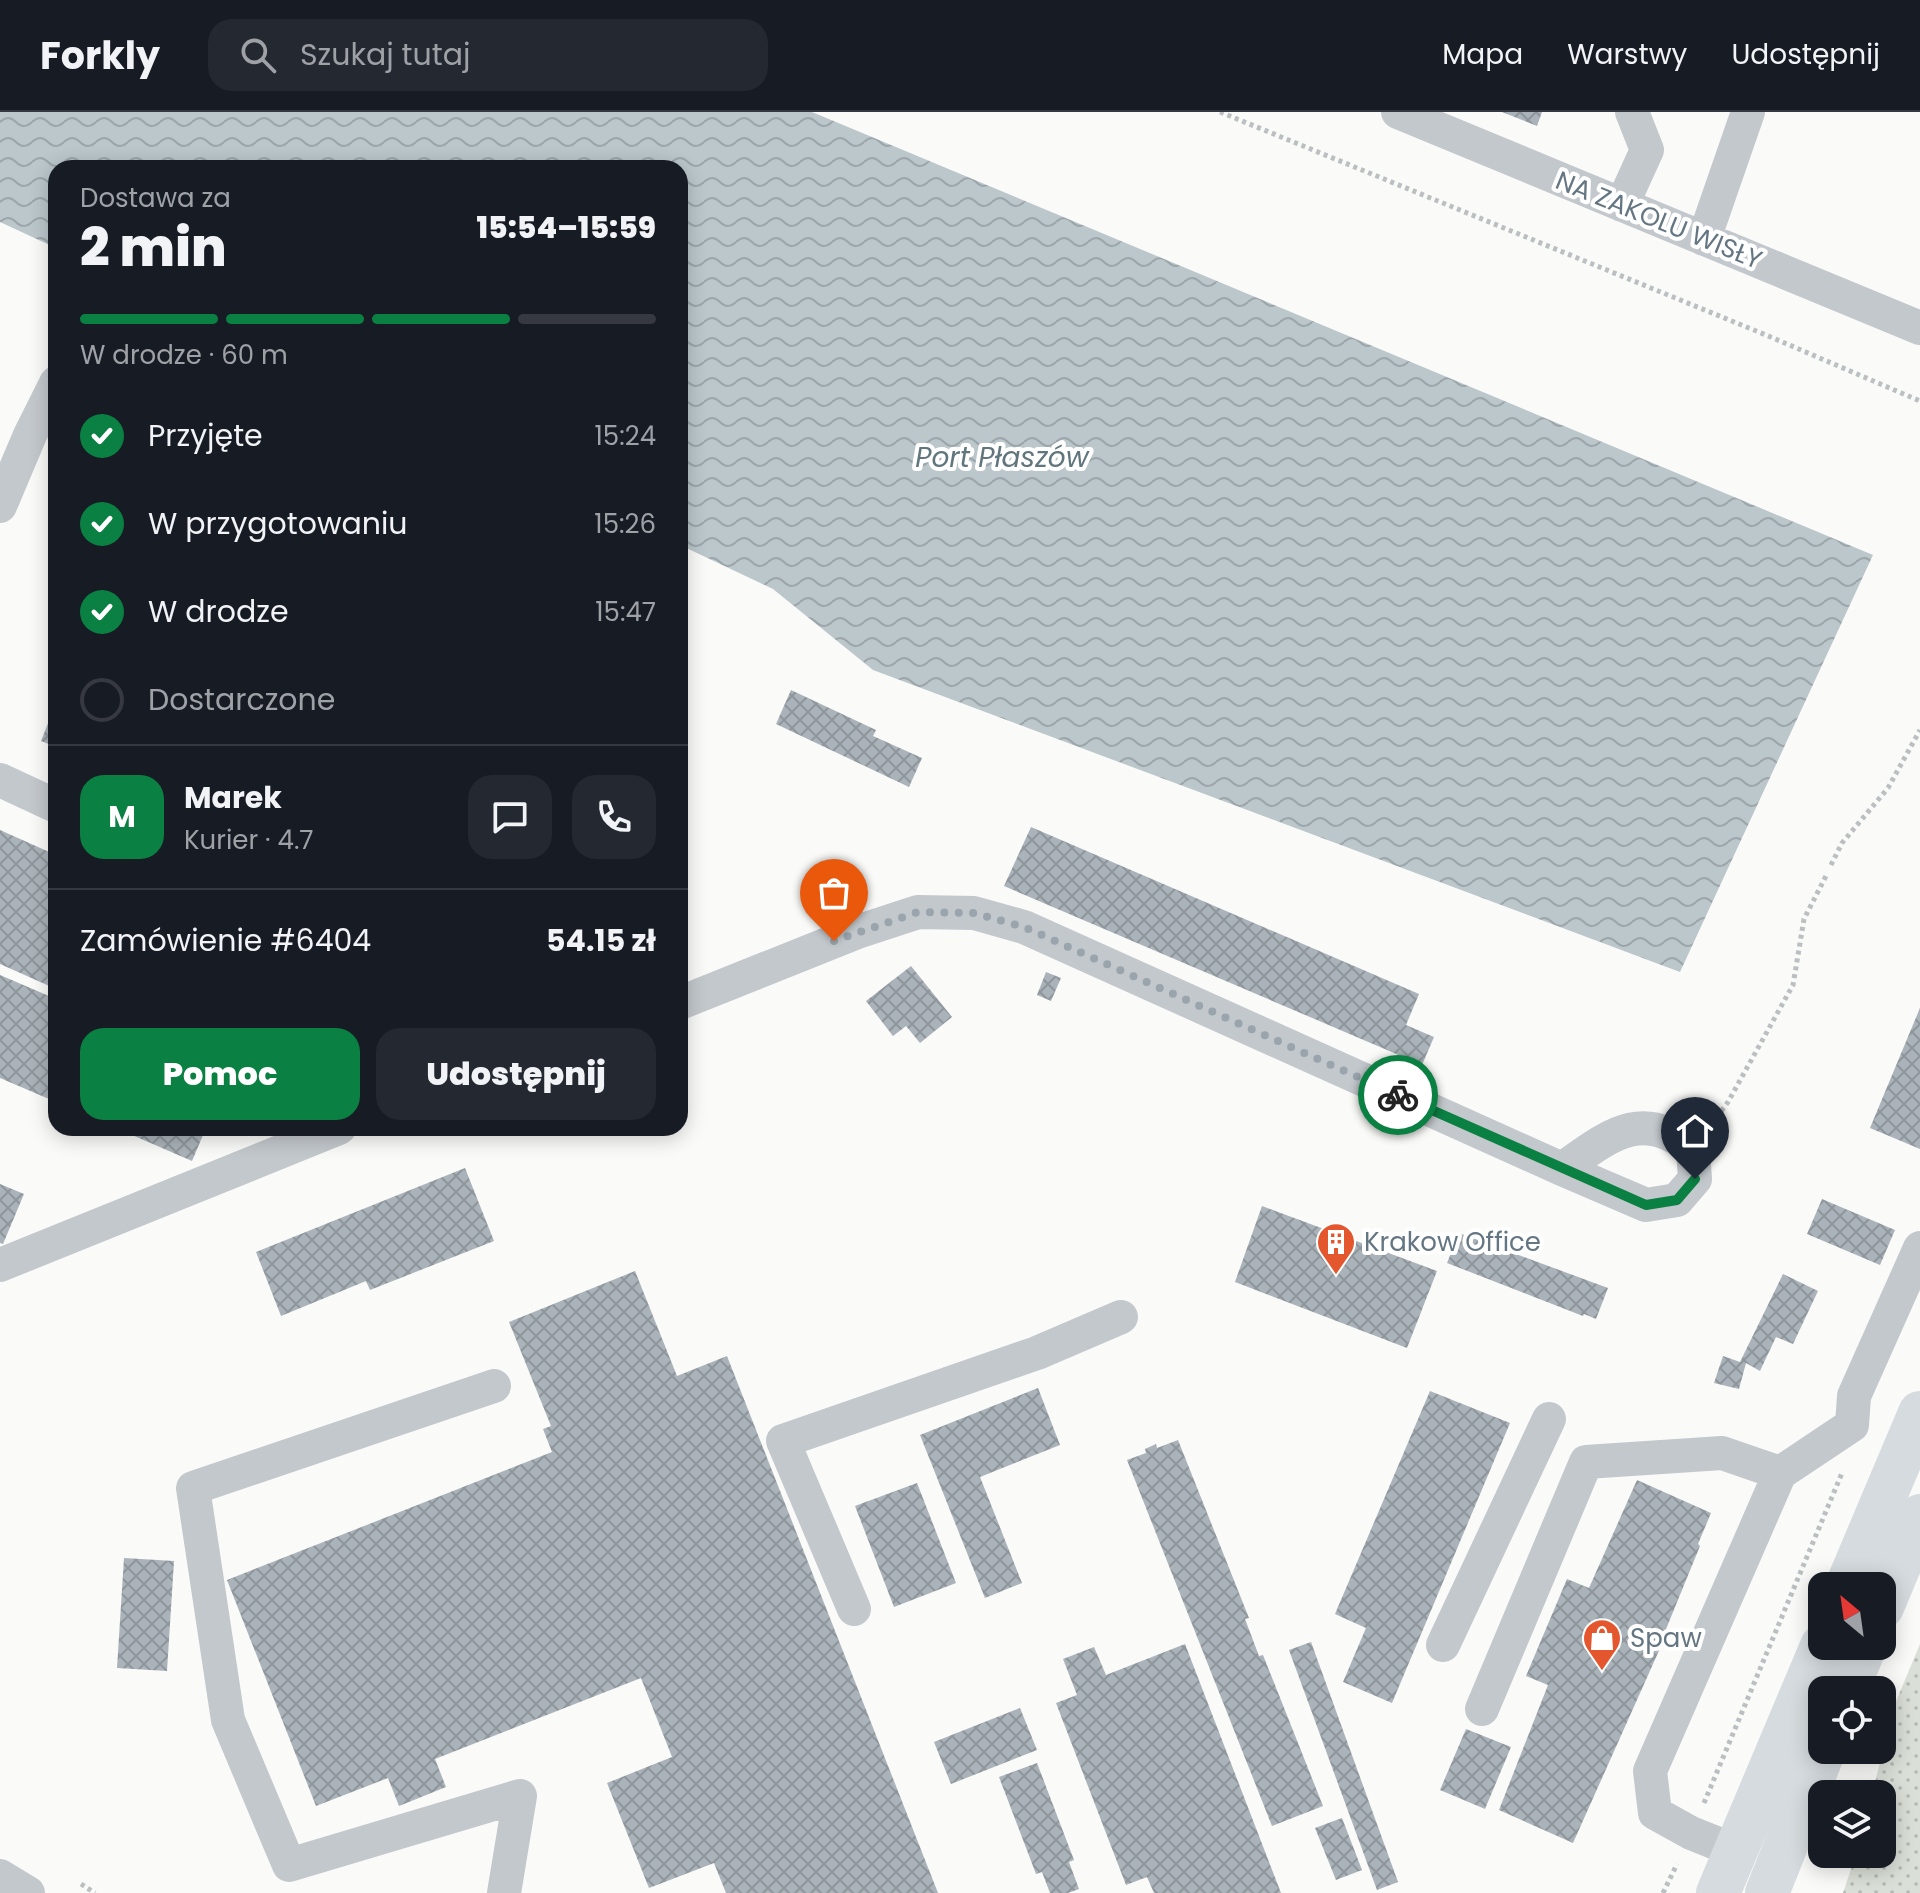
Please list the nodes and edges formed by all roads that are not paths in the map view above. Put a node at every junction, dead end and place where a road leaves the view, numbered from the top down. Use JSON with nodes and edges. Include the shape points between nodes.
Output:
{"nodes":[{"id":1,"x":1632,"y":112,"type":"edge"},
{"id":2,"x":1748,"y":112,"type":"edge"},
{"id":3,"x":1417,"y":116,"type":"edge"},
{"id":4,"x":1622,"y":205,"type":"junction"},
{"id":5,"x":1704,"y":239,"type":"junction"},
{"id":6,"x":1920,"y":328,"type":"edge"},
{"id":7,"x":48,"y":399,"type":"edge"},
{"id":8,"x":0,"y":506,"type":"edge"},
{"id":9,"x":0,"y":780,"type":"edge"},
{"id":10,"x":48,"y":802,"type":"edge"},
{"id":11,"x":688,"y":1000,"type":"edge"},
{"id":12,"x":319,"y":1136,"type":"edge"},
{"id":13,"x":1562,"y":1169,"type":"junction"},
{"id":14,"x":1920,"y":1248,"type":"edge"},
{"id":15,"x":0,"y":1265,"type":"edge"},
{"id":16,"x":1121,"y":1317,"type":"dead end"},
{"id":17,"x":494,"y":1386,"type":"dead end"},
{"id":18,"x":1920,"y":1413,"type":"edge"},
{"id":19,"x":1549,"y":1419,"type":"dead end"},
{"id":20,"x":1780,"y":1473,"type":"junction"},
{"id":21,"x":1920,"y":1516,"type":"edge"},
{"id":22,"x":1853,"y":1572,"type":"edge"},
{"id":23,"x":1896,"y":1573,"type":"edge"},
{"id":24,"x":854,"y":1609,"type":"dead end"},
{"id":25,"x":1443,"y":1645,"type":"dead end"},
{"id":26,"x":1816,"y":1660,"type":"edge"},
{"id":27,"x":1482,"y":1709,"type":"dead end"},
{"id":28,"x":1818,"y":1764,"type":"edge"},
{"id":29,"x":1736,"y":1851,"type":"junction"},
{"id":30,"x":0,"y":1876,"type":"edge"},
{"id":31,"x":28,"y":1893,"type":"edge"},
{"id":32,"x":504,"y":1893,"type":"edge"},
{"id":33,"x":1718,"y":1893,"type":"edge"},
{"id":34,"x":1767,"y":1893,"type":"edge"}],
"edges":[{"from":1,"to":4,"type":"street","via":[[1647,150]]},
{"from":2,"to":5,"type":"street"},
{"from":3,"to":4,"type":"street","name":"NA ZAKOLU WISŁY"},
{"from":4,"to":5,"type":"street","name":"NA ZAKOLU WISŁY"},
{"from":5,"to":6,"type":"street","name":"NA ZAKOLU WISŁY"},
{"from":7,"to":8,"type":"street"},
{"from":9,"to":10,"type":"street"},
{"from":11,"to":13,"type":"street","via":[[918,912],[974,913],[1024,927]]},
{"from":12,"to":15,"type":"street"},
{"from":13,"to":13,"type":"street","via":[[1646,1205],[1677,1200],[1695,1179],[1693,1150],[1675,1135],[1646,1126],[1617,1131]]},
{"from":14,"to":20,"type":"street","via":[[1854,1396],[1852,1425]]},
{"from":16,"to":24,"type":"street","via":[[1037,1353],[783,1441]]},
{"from":17,"to":32,"type":"street","via":[[193,1488],[228,1720],[289,1865],[520,1796]]},
{"from":18,"to":22,"type":"main road"},
{"from":19,"to":25,"type":"street"},
{"from":20,"to":27,"type":"street","via":[[1722,1453],[1586,1462]]},
{"from":20,"to":29,"type":"street","via":[[1650,1771],[1655,1813]]},
{"from":21,"to":23,"type":"main road"},
{"from":26,"to":29,"type":"main road"},
{"from":28,"to":34,"type":"main road"},
{"from":29,"to":33,"type":"main road"},
{"from":30,"to":31,"type":"street"}]}
